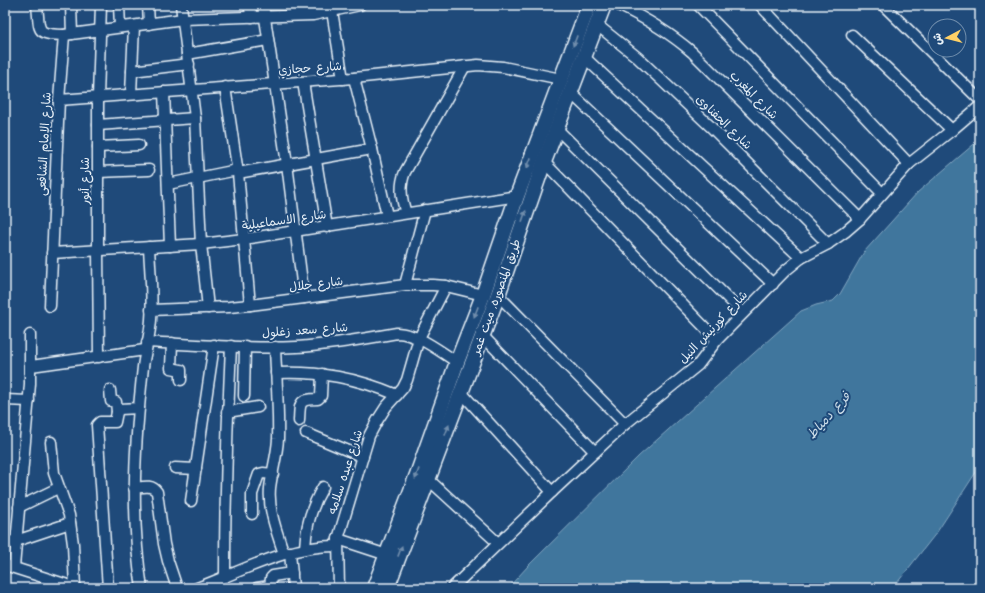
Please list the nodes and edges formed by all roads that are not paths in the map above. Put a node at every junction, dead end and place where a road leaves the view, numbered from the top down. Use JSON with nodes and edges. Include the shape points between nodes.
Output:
{"nodes":[{"id":1,"x":37,"y":5,"type":"edge"},
{"id":2,"x":71,"y":5,"type":"edge"},
{"id":3,"x":101,"y":5,"type":"edge"},
{"id":4,"x":119,"y":5,"type":"edge"},
{"id":5,"x":148,"y":5,"type":"edge"},
{"id":6,"x":181,"y":5,"type":"edge"},
{"id":7,"x":249,"y":5,"type":"edge"},
{"id":8,"x":263,"y":5,"type":"edge"},
{"id":9,"x":589,"y":5,"type":"edge"},
{"id":10,"x":604,"y":5,"type":"edge"},
{"id":11,"x":618,"y":5,"type":"edge"},
{"id":12,"x":698,"y":5,"type":"edge"},
{"id":13,"x":760,"y":5,"type":"edge"},
{"id":14,"x":883,"y":5,"type":"edge"},
{"id":15,"x":353,"y":6,"type":"edge"},
{"id":16,"x":312,"y":10,"type":"edge"},
{"id":17,"x":332,"y":11,"type":"junction"},
{"id":18,"x":264,"y":16,"type":"junction"},
{"id":19,"x":252,"y":17,"type":"junction"},
{"id":20,"x":183,"y":19,"type":"junction"},
{"id":21,"x":149,"y":24,"type":"junction"},
{"id":22,"x":596,"y":24,"type":"junction"},
{"id":23,"x":134,"y":26,"type":"junction"},
{"id":24,"x":120,"y":28,"type":"junction"},
{"id":25,"x":101,"y":30,"type":"junction"},
{"id":26,"x":68,"y":34,"type":"junction"},
{"id":27,"x":852,"y":35,"type":"dead end"},
{"id":28,"x":268,"y":40,"type":"junction"},
{"id":29,"x":584,"y":57,"type":"junction"},
{"id":30,"x":188,"y":59,"type":"junction"},
{"id":31,"x":465,"y":66,"type":"junction"},
{"id":32,"x":132,"y":71,"type":"junction"},
{"id":33,"x":354,"y":78,"type":"junction"},
{"id":34,"x":343,"y":79,"type":"junction"},
{"id":35,"x":561,"y":79,"type":"junction"},
{"id":36,"x":303,"y":82,"type":"junction"},
{"id":37,"x":275,"y":83,"type":"junction"},
{"id":38,"x":225,"y":87,"type":"junction"},
{"id":39,"x":192,"y":90,"type":"junction"},
{"id":40,"x":164,"y":92,"type":"junction"},
{"id":41,"x":571,"y":93,"type":"junction"},
{"id":42,"x":131,"y":94,"type":"junction"},
{"id":43,"x":98,"y":97,"type":"junction"},
{"id":44,"x":59,"y":100,"type":"junction"},
{"id":45,"x":980,"y":100,"type":"edge"},
{"id":46,"x":980,"y":106,"type":"edge"},
{"id":47,"x":195,"y":118,"type":"junction"},
{"id":48,"x":165,"y":120,"type":"junction"},
{"id":49,"x":98,"y":125,"type":"junction"},
{"id":50,"x":556,"y":129,"type":"junction"},
{"id":51,"x":952,"y":130,"type":"junction"},
{"id":52,"x":139,"y":145,"type":"dead end"},
{"id":53,"x":98,"y":146,"type":"junction"},
{"id":54,"x":372,"y":149,"type":"junction"},
{"id":55,"x":316,"y":159,"type":"junction"},
{"id":56,"x":544,"y":162,"type":"junction"},
{"id":57,"x":287,"y":164,"type":"junction"},
{"id":58,"x":908,"y":164,"type":"junction"},
{"id":59,"x":149,"y":170,"type":"dead end"},
{"id":60,"x":237,"y":171,"type":"junction"},
{"id":61,"x":98,"y":172,"type":"junction"},
{"id":62,"x":198,"y":178,"type":"junction"},
{"id":63,"x":168,"y":184,"type":"junction"},
{"id":64,"x":882,"y":193,"type":"junction"},
{"id":65,"x":517,"y":196,"type":"junction"},
{"id":66,"x":425,"y":210,"type":"junction"},
{"id":67,"x":406,"y":213,"type":"junction"},
{"id":68,"x":386,"y":216,"type":"junction"},
{"id":69,"x":860,"y":219,"type":"junction"},
{"id":70,"x":328,"y":227,"type":"junction"},
{"id":71,"x":296,"y":232,"type":"junction"},
{"id":72,"x":244,"y":239,"type":"junction"},
{"id":73,"x":201,"y":244,"type":"junction"},
{"id":74,"x":828,"y":244,"type":"junction"},
{"id":75,"x":170,"y":246,"type":"junction"},
{"id":76,"x":149,"y":247,"type":"junction"},
{"id":77,"x":98,"y":250,"type":"junction"},
{"id":78,"x":52,"y":253,"type":"junction"},
{"id":79,"x":801,"y":258,"type":"junction"},
{"id":80,"x":772,"y":284,"type":"junction"},
{"id":81,"x":405,"y":285,"type":"junction"},
{"id":82,"x":446,"y":286,"type":"junction"},
{"id":83,"x":483,"y":295,"type":"junction"},
{"id":84,"x":498,"y":295,"type":"junction"},
{"id":85,"x":304,"y":298,"type":"junction"},
{"id":86,"x":250,"y":305,"type":"junction"},
{"id":87,"x":50,"y":306,"type":"dead end"},
{"id":88,"x":208,"y":308,"type":"junction"},
{"id":89,"x":152,"y":310,"type":"junction"},
{"id":90,"x":742,"y":313,"type":"junction"},
{"id":91,"x":30,"y":335,"type":"dead end"},
{"id":92,"x":482,"y":335,"type":"junction"},
{"id":93,"x":419,"y":338,"type":"junction"},
{"id":94,"x":718,"y":340,"type":"junction"},
{"id":95,"x":172,"y":343,"type":"junction"},
{"id":96,"x":214,"y":345,"type":"junction"},
{"id":97,"x":146,"y":346,"type":"junction"},
{"id":98,"x":231,"y":346,"type":"junction"},
{"id":99,"x":245,"y":346,"type":"junction"},
{"id":100,"x":275,"y":347,"type":"junction"},
{"id":101,"x":99,"y":357,"type":"junction"},
{"id":102,"x":457,"y":362,"type":"junction"},
{"id":103,"x":31,"y":366,"type":"junction"},
{"id":104,"x":276,"y":373,"type":"junction"},
{"id":105,"x":322,"y":374,"type":"junction"},
{"id":106,"x":181,"y":380,"type":"dead end"},
{"id":107,"x":110,"y":390,"type":"dead end"},
{"id":108,"x":461,"y":392,"type":"junction"},
{"id":109,"x":398,"y":395,"type":"junction"},
{"id":110,"x":244,"y":396,"type":"dead end"},
{"id":111,"x":5,"y":400,"type":"edge"},
{"id":112,"x":29,"y":401,"type":"junction"},
{"id":113,"x":258,"y":407,"type":"dead end"},
{"id":114,"x":139,"y":408,"type":"junction"},
{"id":115,"x":117,"y":412,"type":"junction"},
{"id":116,"x":227,"y":412,"type":"junction"},
{"id":117,"x":300,"y":420,"type":"dead end"},
{"id":118,"x":625,"y":424,"type":"junction"},
{"id":119,"x":306,"y":433,"type":"dead end"},
{"id":120,"x":51,"y":442,"type":"dead end"},
{"id":121,"x":595,"y":452,"type":"junction"},
{"id":122,"x":363,"y":457,"type":"junction"},
{"id":123,"x":175,"y":468,"type":"dead end"},
{"id":124,"x":196,"y":469,"type":"junction"},
{"id":125,"x":273,"y":474,"type":"junction"},
{"id":126,"x":428,"y":479,"type":"junction"},
{"id":127,"x":323,"y":487,"type":"dead end"},
{"id":128,"x":58,"y":488,"type":"junction"},
{"id":129,"x":134,"y":488,"type":"junction"},
{"id":130,"x":552,"y":492,"type":"junction"},
{"id":131,"x":191,"y":501,"type":"dead end"},
{"id":132,"x":19,"y":507,"type":"junction"},
{"id":133,"x":252,"y":514,"type":"dead end"},
{"id":134,"x":70,"y":523,"type":"junction"},
{"id":135,"x":16,"y":541,"type":"junction"},
{"id":136,"x":5,"y":542,"type":"edge"},
{"id":137,"x":338,"y":543,"type":"junction"},
{"id":138,"x":498,"y":543,"type":"junction"},
{"id":139,"x":305,"y":548,"type":"junction"},
{"id":140,"x":287,"y":553,"type":"junction"},
{"id":141,"x":387,"y":555,"type":"junction"},
{"id":142,"x":9,"y":566,"type":"edge"},
{"id":143,"x":292,"y":573,"type":"junction"},
{"id":144,"x":225,"y":577,"type":"junction"},
{"id":145,"x":71,"y":587,"type":"edge"},
{"id":146,"x":108,"y":588,"type":"edge"},
{"id":147,"x":142,"y":588,"type":"edge"},
{"id":148,"x":177,"y":588,"type":"edge"},
{"id":149,"x":197,"y":588,"type":"edge"},
{"id":150,"x":257,"y":588,"type":"edge"},
{"id":151,"x":294,"y":588,"type":"edge"},
{"id":152,"x":339,"y":588,"type":"edge"},
{"id":153,"x":374,"y":588,"type":"edge"},
{"id":154,"x":387,"y":588,"type":"edge"},
{"id":155,"x":452,"y":588,"type":"edge"}],
"edges":[{"from":1,"to":26,"type":"street","via":[[42,32],[47,35]]},
{"from":2,"to":26,"type":"street","name":"شارع الإمام الشافعى"},
{"from":3,"to":25,"type":"street","name":"شارع أنور"},
{"from":4,"to":24,"type":"street"},
{"from":5,"to":21,"type":"street"},
{"from":6,"to":20,"type":"street"},
{"from":7,"to":19,"type":"street"},
{"from":8,"to":18,"type":"street"},
{"from":9,"to":35,"type":"main road","name":"طريق المنصوره, ميت غمر","one_way":true},
{"from":10,"to":22,"type":"main road","name":"طريق المنصوره, ميت غمر"},
{"from":11,"to":69,"type":"street","name":"شارع المغرب","via":[[655,24],[692,52]]},
{"from":12,"to":64,"type":"street"},
{"from":13,"to":58,"type":"street"},
{"from":14,"to":45,"type":"street"},
{"from":15,"to":17,"type":"street"},
{"from":16,"to":17,"type":"street"},
{"from":16,"to":18,"type":"street"},
{"from":17,"to":34,"type":"street"},
{"from":18,"to":19,"type":"street"},
{"from":18,"to":28,"type":"street"},
{"from":19,"to":20,"type":"street"},
{"from":20,"to":21,"type":"street"},
{"from":20,"to":30,"type":"street"},
{"from":21,"to":23,"type":"street"},
{"from":22,"to":29,"type":"main road","name":"طريق المنصوره, ميت غمر"},
{"from":22,"to":74,"type":"street","name":"شارع الحفناوى","via":[[637,57],[711,127]]},
{"from":23,"to":24,"type":"street"},
{"from":23,"to":32,"type":"street"},
{"from":24,"to":25,"type":"street"},
{"from":25,"to":26,"type":"street"},
{"from":25,"to":43,"type":"street","name":"شارع أنور"},
{"from":26,"to":44,"type":"street","name":"شارع الإمام الشافعى"},
{"from":27,"to":51,"type":"street"},
{"from":28,"to":30,"type":"street"},
{"from":28,"to":37,"type":"street"},
{"from":29,"to":41,"type":"main road","name":"طريق المنصوره, ميت غمر"},
{"from":29,"to":79,"type":"street"},
{"from":30,"to":32,"type":"street"},
{"from":30,"to":39,"type":"street"},
{"from":31,"to":33,"type":"street","name":"شارع حجازي"},
{"from":31,"to":35,"type":"street","name":"شارع حجازي","via":[[503,67]]},
{"from":31,"to":67,"type":"street","via":[[405,172],[401,188]]},
{"from":32,"to":42,"type":"street"},
{"from":33,"to":34,"type":"street","name":"شارع حجازي"},
{"from":33,"to":54,"type":"street"},
{"from":34,"to":36,"type":"street","name":"شارع حجازي"},
{"from":35,"to":65,"type":"main road","name":"طريق المنصوره, ميت غمر","one_way":true},
{"from":36,"to":37,"type":"street","name":"شارع حجازي"},
{"from":36,"to":55,"type":"street"},
{"from":37,"to":38,"type":"street","name":"شارع حجازي"},
{"from":37,"to":57,"type":"street"},
{"from":38,"to":39,"type":"street","name":"شارع حجازي"},
{"from":38,"to":60,"type":"street"},
{"from":39,"to":40,"type":"street","name":"شارع حجازي"},
{"from":39,"to":47,"type":"street"},
{"from":40,"to":42,"type":"street","name":"شارع حجازي"},
{"from":40,"to":48,"type":"street"},
{"from":41,"to":50,"type":"main road","name":"طريق المنصوره, ميت غمر"},
{"from":41,"to":80,"type":"street"},
{"from":42,"to":43,"type":"street","name":"شارع حجازي"},
{"from":43,"to":44,"type":"street","name":"شارع حجازي"},
{"from":43,"to":49,"type":"street","name":"شارع أنور"},
{"from":44,"to":78,"type":"street","name":"شارع الإمام الشافعى"},
{"from":46,"to":51,"type":"street","name":"شارع كورنيش النيل"},
{"from":47,"to":48,"type":"street"},
{"from":47,"to":62,"type":"street"},
{"from":48,"to":49,"type":"street"},
{"from":48,"to":63,"type":"street"},
{"from":49,"to":53,"type":"street","name":"شارع أنور"},
{"from":50,"to":56,"type":"main road","name":"طريق المنصوره, ميت غمر"},
{"from":50,"to":90,"type":"street"},
{"from":51,"to":58,"type":"street","name":"شارع كورنيش النيل"},
{"from":52,"to":53,"type":"street"},
{"from":53,"to":61,"type":"street","name":"شارع أنور"},
{"from":54,"to":55,"type":"street"},
{"from":54,"to":68,"type":"street"},
{"from":55,"to":57,"type":"street"},
{"from":55,"to":70,"type":"street"},
{"from":84,"to":56,"type":"main road","name":"طريق المنصوره, ميت غمر","one_way":true},
{"from":56,"to":94,"type":"street"},
{"from":57,"to":60,"type":"street"},
{"from":57,"to":71,"type":"street"},
{"from":58,"to":64,"type":"street","name":"شارع كورنيش النيل"},
{"from":59,"to":61,"type":"street"},
{"from":60,"to":62,"type":"street"},
{"from":60,"to":72,"type":"street"},
{"from":61,"to":77,"type":"street","name":"شارع أنور"},
{"from":62,"to":63,"type":"street"},
{"from":62,"to":73,"type":"street"},
{"from":63,"to":75,"type":"street"},
{"from":64,"to":69,"type":"street","name":"شارع كورنيش النيل"},
{"from":65,"to":66,"type":"street","name":"شارع الاسماعيلية"},
{"from":65,"to":83,"type":"main road","name":"طريق المنصوره, ميت غمر"},
{"from":66,"to":67,"type":"street","name":"شارع الاسماعيلية"},
{"from":66,"to":81,"type":"street"},
{"from":67,"to":68,"type":"street","name":"شارع الاسماعيلية"},
{"from":68,"to":70,"type":"street","name":"شارع الاسماعيلية"},
{"from":69,"to":74,"type":"street","name":"شارع كورنيش النيل"},
{"from":70,"to":71,"type":"street","name":"شارع الاسماعيلية"},
{"from":71,"to":72,"type":"street","name":"شارع الاسماعيلية"},
{"from":71,"to":85,"type":"street"},
{"from":72,"to":73,"type":"street","name":"شارع الاسماعيلية"},
{"from":72,"to":86,"type":"street"},
{"from":73,"to":75,"type":"street","name":"شارع الاسماعيلية"},
{"from":73,"to":88,"type":"street"},
{"from":74,"to":79,"type":"street","name":"شارع كورنيش النيل"},
{"from":75,"to":76,"type":"street","name":"شارع الاسماعيلية"},
{"from":76,"to":77,"type":"street","name":"شارع الاسماعيلية"},
{"from":76,"to":89,"type":"street"},
{"from":77,"to":78,"type":"street","name":"شارع الاسماعيلية"},
{"from":77,"to":101,"type":"street","name":"شارع أنور"},
{"from":78,"to":87,"type":"street","name":"شارع الإمام الشافعى"},
{"from":79,"to":80,"type":"street","name":"شارع كورنيش النيل"},
{"from":80,"to":90,"type":"street","name":"شارع كورنيش النيل"},
{"from":81,"to":82,"type":"street","name":"شارع جلال"},
{"from":81,"to":85,"type":"street","name":"شارع جلال"},
{"from":82,"to":83,"type":"street","name":"شارع جلال"},
{"from":82,"to":93,"type":"street","name":"شارع عبده سلامه"},
{"from":83,"to":102,"type":"main road","name":"طريق المنصوره, ميت غمر","one_way":true},
{"from":84,"to":92,"type":"main road","name":"طريق المنصوره, ميت غمر"},
{"from":84,"to":118,"type":"street"},
{"from":85,"to":86,"type":"street","name":"شارع جلال"},
{"from":86,"to":88,"type":"street","name":"شارع جلال"},
{"from":88,"to":89,"type":"street","name":"شارع جلال"},
{"from":89,"to":97,"type":"street"},
{"from":90,"to":94,"type":"street","name":"شارع كورنيش النيل"},
{"from":91,"to":103,"type":"street"},
{"from":92,"to":108,"type":"main road","name":"طريق المنصوره, ميت غمر"},
{"from":92,"to":121,"type":"street"},
{"from":93,"to":100,"type":"street","name":"شارع سعد زغلول","via":[[397,333],[337,343]]},
{"from":93,"to":102,"type":"street","name":"شارع سعد زغلول"},
{"from":93,"to":109,"type":"street","name":"شارع عبده سلامه","via":[[407,380]]},
{"from":94,"to":118,"type":"street","name":"شارع كورنيش النيل","via":[[698,365]]},
{"from":95,"to":96,"type":"street","name":"شارع سعد زغلول"},
{"from":95,"to":97,"type":"street","name":"شارع سعد زغلول"},
{"from":95,"to":106,"type":"street","via":[[171,368],[181,370]]},
{"from":96,"to":98,"type":"street","name":"شارع سعد زغلول"},
{"from":96,"to":124,"type":"street"},
{"from":97,"to":101,"type":"street","name":"شارع سعد زغلول"},
{"from":97,"to":114,"type":"street"},
{"from":98,"to":99,"type":"street","name":"شارع سعد زغلول"},
{"from":98,"to":116,"type":"street"},
{"from":99,"to":100,"type":"street","name":"شارع سعد زغلول"},
{"from":99,"to":110,"type":"street"},
{"from":100,"to":104,"type":"street"},
{"from":101,"to":103,"type":"street","name":"شارع سعد زغلول"},
{"from":102,"to":141,"type":"main road","name":"طريق المنصوره, ميت غمر","one_way":true},
{"from":103,"to":112,"type":"street"},
{"from":104,"to":105,"type":"street"},
{"from":104,"to":125,"type":"street","via":[[278,446]]},
{"from":105,"to":109,"type":"street","via":[[360,382]]},
{"from":105,"to":117,"type":"street","via":[[321,396],[318,399],[302,401]]},
{"from":107,"to":115,"type":"street","via":[[111,401],[116,402]]},
{"from":126,"to":108,"type":"main road","name":"طريق المنصوره, ميت غمر","one_way":true},
{"from":108,"to":130,"type":"street"},
{"from":109,"to":122,"type":"street","name":"شارع عبده سلامه","via":[[377,420]]},
{"from":111,"to":112,"type":"street"},
{"from":112,"to":132,"type":"street"},
{"from":113,"to":116,"type":"street"},
{"from":114,"to":115,"type":"street","via":[[121,409]]},
{"from":114,"to":129,"type":"street"},
{"from":115,"to":146,"type":"street","via":[[115,422],[100,422],[97,426]]},
{"from":116,"to":144,"type":"street"},
{"from":118,"to":121,"type":"street","name":"شارع كورنيش النيل"},
{"from":119,"to":122,"type":"street"},
{"from":120,"to":128,"type":"street"},
{"from":121,"to":130,"type":"street","name":"شارع كورنيش النيل"},
{"from":122,"to":137,"type":"street","name":"شارع عبده سلامه"},
{"from":123,"to":124,"type":"street"},
{"from":124,"to":131,"type":"street"},
{"from":125,"to":133,"type":"street","via":[[259,474],[252,494]]},
{"from":125,"to":140,"type":"street","via":[[271,514]]},
{"from":126,"to":138,"type":"street"},
{"from":154,"to":126,"type":"main road","name":"طريق المنصوره, ميت غمر","one_way":true},
{"from":127,"to":139,"type":"street","via":[[309,516]]},
{"from":128,"to":132,"type":"street"},
{"from":128,"to":134,"type":"street"},
{"from":129,"to":147,"type":"street"},
{"from":129,"to":148,"type":"street","via":[[151,487],[157,492],[164,544]]},
{"from":130,"to":138,"type":"street","name":"شارع كورنيش النيل"},
{"from":132,"to":135,"type":"street"},
{"from":134,"to":135,"type":"street"},
{"from":134,"to":145,"type":"street","via":[[73,544]]},
{"from":135,"to":136,"type":"street"},
{"from":135,"to":142,"type":"street"},
{"from":137,"to":139,"type":"street"},
{"from":137,"to":141,"type":"street"},
{"from":137,"to":152,"type":"street","name":"شارع عبده سلامه"},
{"from":138,"to":155,"type":"street","name":"شارع كورنيش النيل"},
{"from":139,"to":140,"type":"street"},
{"from":140,"to":143,"type":"street"},
{"from":140,"to":144,"type":"street"},
{"from":141,"to":153,"type":"main road","name":"طريق المنصوره, ميت غمر"},
{"from":142,"to":145,"type":"street"},
{"from":143,"to":150,"type":"street","via":[[273,576],[270,586]]},
{"from":143,"to":151,"type":"street"},
{"from":144,"to":149,"type":"street"}]}
